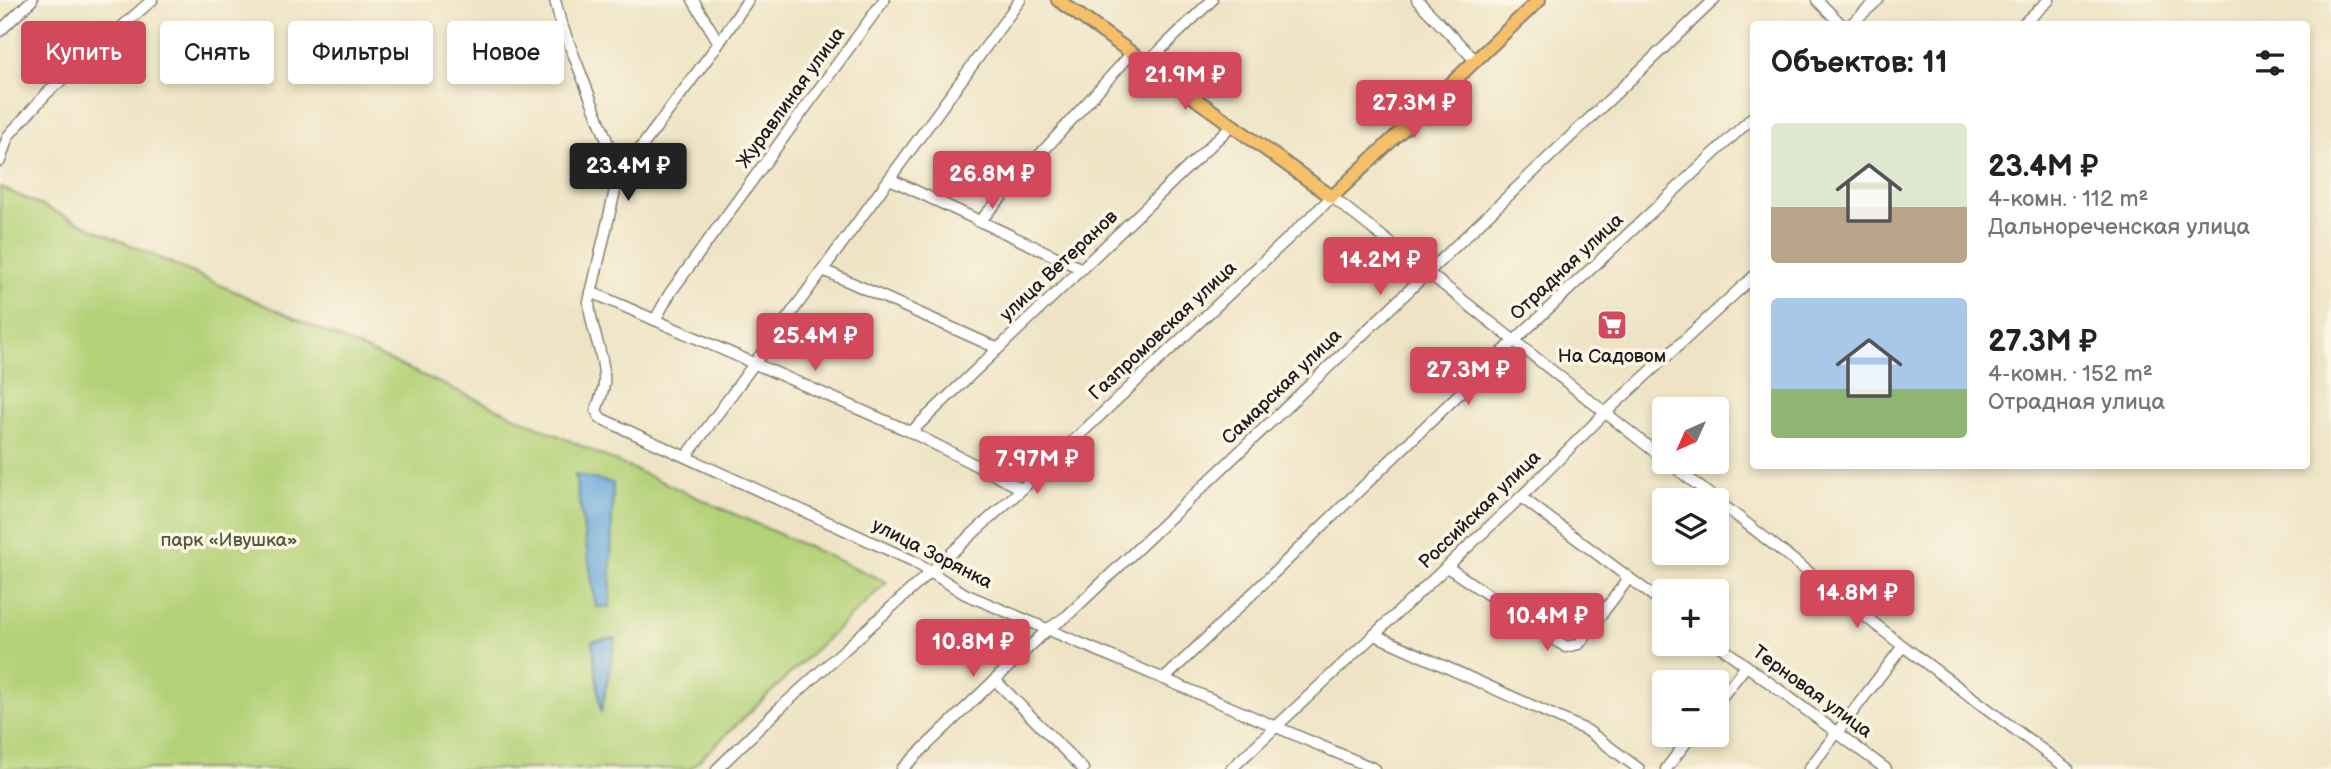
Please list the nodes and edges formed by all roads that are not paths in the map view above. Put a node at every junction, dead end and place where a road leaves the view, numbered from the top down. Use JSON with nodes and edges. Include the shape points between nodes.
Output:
{"nodes":[{"id":1,"x":32,"y":0,"type":"edge"},
{"id":2,"x":152,"y":0,"type":"edge"},
{"id":3,"x":555,"y":0,"type":"edge"},
{"id":4,"x":694,"y":0,"type":"edge"},
{"id":5,"x":748,"y":0,"type":"edge"},
{"id":6,"x":884,"y":0,"type":"edge"},
{"id":7,"x":1020,"y":0,"type":"edge"},
{"id":8,"x":1058,"y":0,"type":"edge"},
{"id":9,"x":1212,"y":0,"type":"edge"},
{"id":10,"x":1417,"y":0,"type":"edge"},
{"id":11,"x":1539,"y":0,"type":"edge"},
{"id":12,"x":1714,"y":0,"type":"edge"},
{"id":13,"x":1817,"y":0,"type":"edge"},
{"id":14,"x":1878,"y":0,"type":"edge"},
{"id":15,"x":2049,"y":0,"type":"edge"},
{"id":16,"x":1838,"y":21,"type":"edge"},
{"id":17,"x":1854,"y":21,"type":"edge"},
{"id":18,"x":2026,"y":21,"type":"edge"},
{"id":19,"x":0,"y":31,"type":"edge"},
{"id":20,"x":719,"y":43,"type":"junction"},
{"id":21,"x":1131,"y":54,"type":"junction"},
{"id":22,"x":1475,"y":60,"type":"junction"},
{"id":23,"x":1146,"y":64,"type":"junction"},
{"id":24,"x":1750,"y":120,"type":"edge"},
{"id":25,"x":1231,"y":125,"type":"junction"},
{"id":26,"x":0,"y":161,"type":"edge"},
{"id":27,"x":615,"y":170,"type":"junction"},
{"id":28,"x":890,"y":179,"type":"junction"},
{"id":29,"x":1332,"y":197,"type":"junction"},
{"id":30,"x":979,"y":222,"type":"junction"},
{"id":31,"x":1082,"y":269,"type":"junction"},
{"id":32,"x":823,"y":270,"type":"junction"},
{"id":33,"x":1427,"y":274,"type":"junction"},
{"id":34,"x":1750,"y":280,"type":"edge"},
{"id":35,"x":591,"y":292,"type":"junction"},
{"id":36,"x":656,"y":320,"type":"junction"},
{"id":37,"x":1515,"y":340,"type":"junction"},
{"id":38,"x":997,"y":348,"type":"junction"},
{"id":39,"x":755,"y":363,"type":"junction"},
{"id":40,"x":1605,"y":413,"type":"junction"},
{"id":41,"x":911,"y":432,"type":"junction"},
{"id":42,"x":1652,"y":450,"type":"edge"},
{"id":43,"x":686,"y":457,"type":"junction"},
{"id":44,"x":1683,"y":474,"type":"edge"},
{"id":45,"x":1023,"y":489,"type":"junction"},
{"id":46,"x":1521,"y":497,"type":"junction"},
{"id":47,"x":1447,"y":566,"type":"junction"},
{"id":48,"x":931,"y":573,"type":"junction"},
{"id":49,"x":1629,"y":578,"type":"junction"},
{"id":50,"x":1652,"y":595,"type":"edge"},
{"id":51,"x":1048,"y":629,"type":"junction"},
{"id":52,"x":1375,"y":635,"type":"junction"},
{"id":53,"x":1903,"y":646,"type":"junction"},
{"id":54,"x":1729,"y":653,"type":"edge"},
{"id":55,"x":1746,"y":666,"type":"junction"},
{"id":56,"x":995,"y":680,"type":"junction"},
{"id":57,"x":1164,"y":680,"type":"junction"},
{"id":58,"x":1729,"y":688,"type":"edge"},
{"id":59,"x":1276,"y":726,"type":"junction"},
{"id":60,"x":1837,"y":732,"type":"junction"},
{"id":61,"x":1683,"y":747,"type":"edge"},
{"id":62,"x":1077,"y":767,"type":"edge"},
{"id":63,"x":717,"y":769,"type":"edge"},
{"id":64,"x":902,"y":769,"type":"edge"},
{"id":65,"x":1231,"y":769,"type":"edge"},
{"id":66,"x":1375,"y":769,"type":"edge"},
{"id":67,"x":1639,"y":769,"type":"edge"},
{"id":68,"x":1666,"y":769,"type":"edge"},
{"id":69,"x":1809,"y":769,"type":"edge"},
{"id":70,"x":1886,"y":769,"type":"edge"},
{"id":71,"x":2068,"y":769,"type":"edge"}],
"edges":[{"from":1,"to":19,"type":"street"},
{"from":2,"to":26,"type":"street","via":[[47,93],[8,136]]},
{"from":3,"to":27,"type":"street"},
{"from":4,"to":20,"type":"street"},
{"from":5,"to":20,"type":"street"},
{"from":6,"to":36,"type":"street","name":"Журавлиная улица","via":[[670,293]]},
{"from":7,"to":28,"type":"street"},
{"from":8,"to":21,"type":"main road"},
{"from":9,"to":23,"type":"street"},
{"from":10,"to":22,"type":"street"},
{"from":11,"to":22,"type":"main road","name":"Газпромовская улица"},
{"from":12,"to":33,"type":"street","name":"Самарская улица"},
{"from":13,"to":16,"type":"street"},
{"from":14,"to":17,"type":"street"},
{"from":15,"to":18,"type":"street"},
{"from":20,"to":27,"type":"street","via":[[634,156]]},
{"from":21,"to":23,"type":"main road"},
{"from":21,"to":30,"type":"street"},
{"from":22,"to":29,"type":"main road","name":"Газпромовская улица"},
{"from":23,"to":25,"type":"main road"},
{"from":24,"to":37,"type":"street","name":"Отрадная улица"},
{"from":25,"to":29,"type":"main road"},
{"from":25,"to":31,"type":"street","name":"улица Ветеранов"},
{"from":27,"to":35,"type":"street","via":[[616,186]]},
{"from":28,"to":30,"type":"street"},
{"from":28,"to":32,"type":"street"},
{"from":29,"to":33,"type":"street"},
{"from":29,"to":45,"type":"street","name":"Газпромовская улица"},
{"from":30,"to":31,"type":"street"},
{"from":31,"to":38,"type":"street","name":"улица Ветеранов"},
{"from":32,"to":38,"type":"street"},
{"from":32,"to":39,"type":"street"},
{"from":33,"to":37,"type":"street"},
{"from":33,"to":51,"type":"street","name":"Самарская улица","via":[[1077,607]]},
{"from":34,"to":40,"type":"street","name":"Российская улица"},
{"from":35,"to":36,"type":"street"},
{"from":35,"to":43,"type":"street","name":"улица Зорянка","via":[[589,312],[604,368],[604,387],[596,410],[600,418]]},
{"from":36,"to":39,"type":"street"},
{"from":37,"to":40,"type":"street"},
{"from":37,"to":57,"type":"street","name":"Отрадная улица"},
{"from":38,"to":41,"type":"street","name":"улица Ветеранов"},
{"from":39,"to":41,"type":"street"},
{"from":39,"to":43,"type":"street"},
{"from":40,"to":42,"type":"street"},
{"from":40,"to":46,"type":"street","name":"Российская улица"},
{"from":41,"to":45,"type":"street"},
{"from":43,"to":48,"type":"street","name":"улица Зорянка"},
{"from":44,"to":53,"type":"street"},
{"from":45,"to":48,"type":"street","name":"Газпромовская улица"},
{"from":46,"to":47,"type":"street","name":"Российская улица"},
{"from":46,"to":49,"type":"street"},
{"from":47,"to":49,"type":"street","via":[[1566,647],[1579,644]]},
{"from":47,"to":52,"type":"street","name":"Российская улица"},
{"from":48,"to":51,"type":"street","name":"улица Зорянка","via":[[965,594]]},
{"from":48,"to":63,"type":"street","name":"Газпромовская улица"},
{"from":49,"to":50,"type":"street"},
{"from":51,"to":56,"type":"street","name":"Самарская улица"},
{"from":51,"to":57,"type":"street","name":"улица Зорянка"},
{"from":52,"to":59,"type":"street","name":"Российская улица"},
{"from":52,"to":67,"type":"street","via":[[1588,731]]},
{"from":53,"to":60,"type":"street"},
{"from":53,"to":71,"type":"street"},
{"from":54,"to":55,"type":"street","name":"Терновая улица"},
{"from":55,"to":58,"type":"street"},
{"from":55,"to":60,"type":"street","name":"Терновая улица"},
{"from":56,"to":62,"type":"street"},
{"from":56,"to":64,"type":"street","name":"Самарская улица"},
{"from":57,"to":59,"type":"street","name":"улица Зорянка"},
{"from":59,"to":65,"type":"street","name":"Российская улица"},
{"from":59,"to":66,"type":"street","name":"улица Зорянка"},
{"from":60,"to":69,"type":"street"},
{"from":60,"to":70,"type":"street","name":"Терновая улица"},
{"from":61,"to":68,"type":"street"}]}
